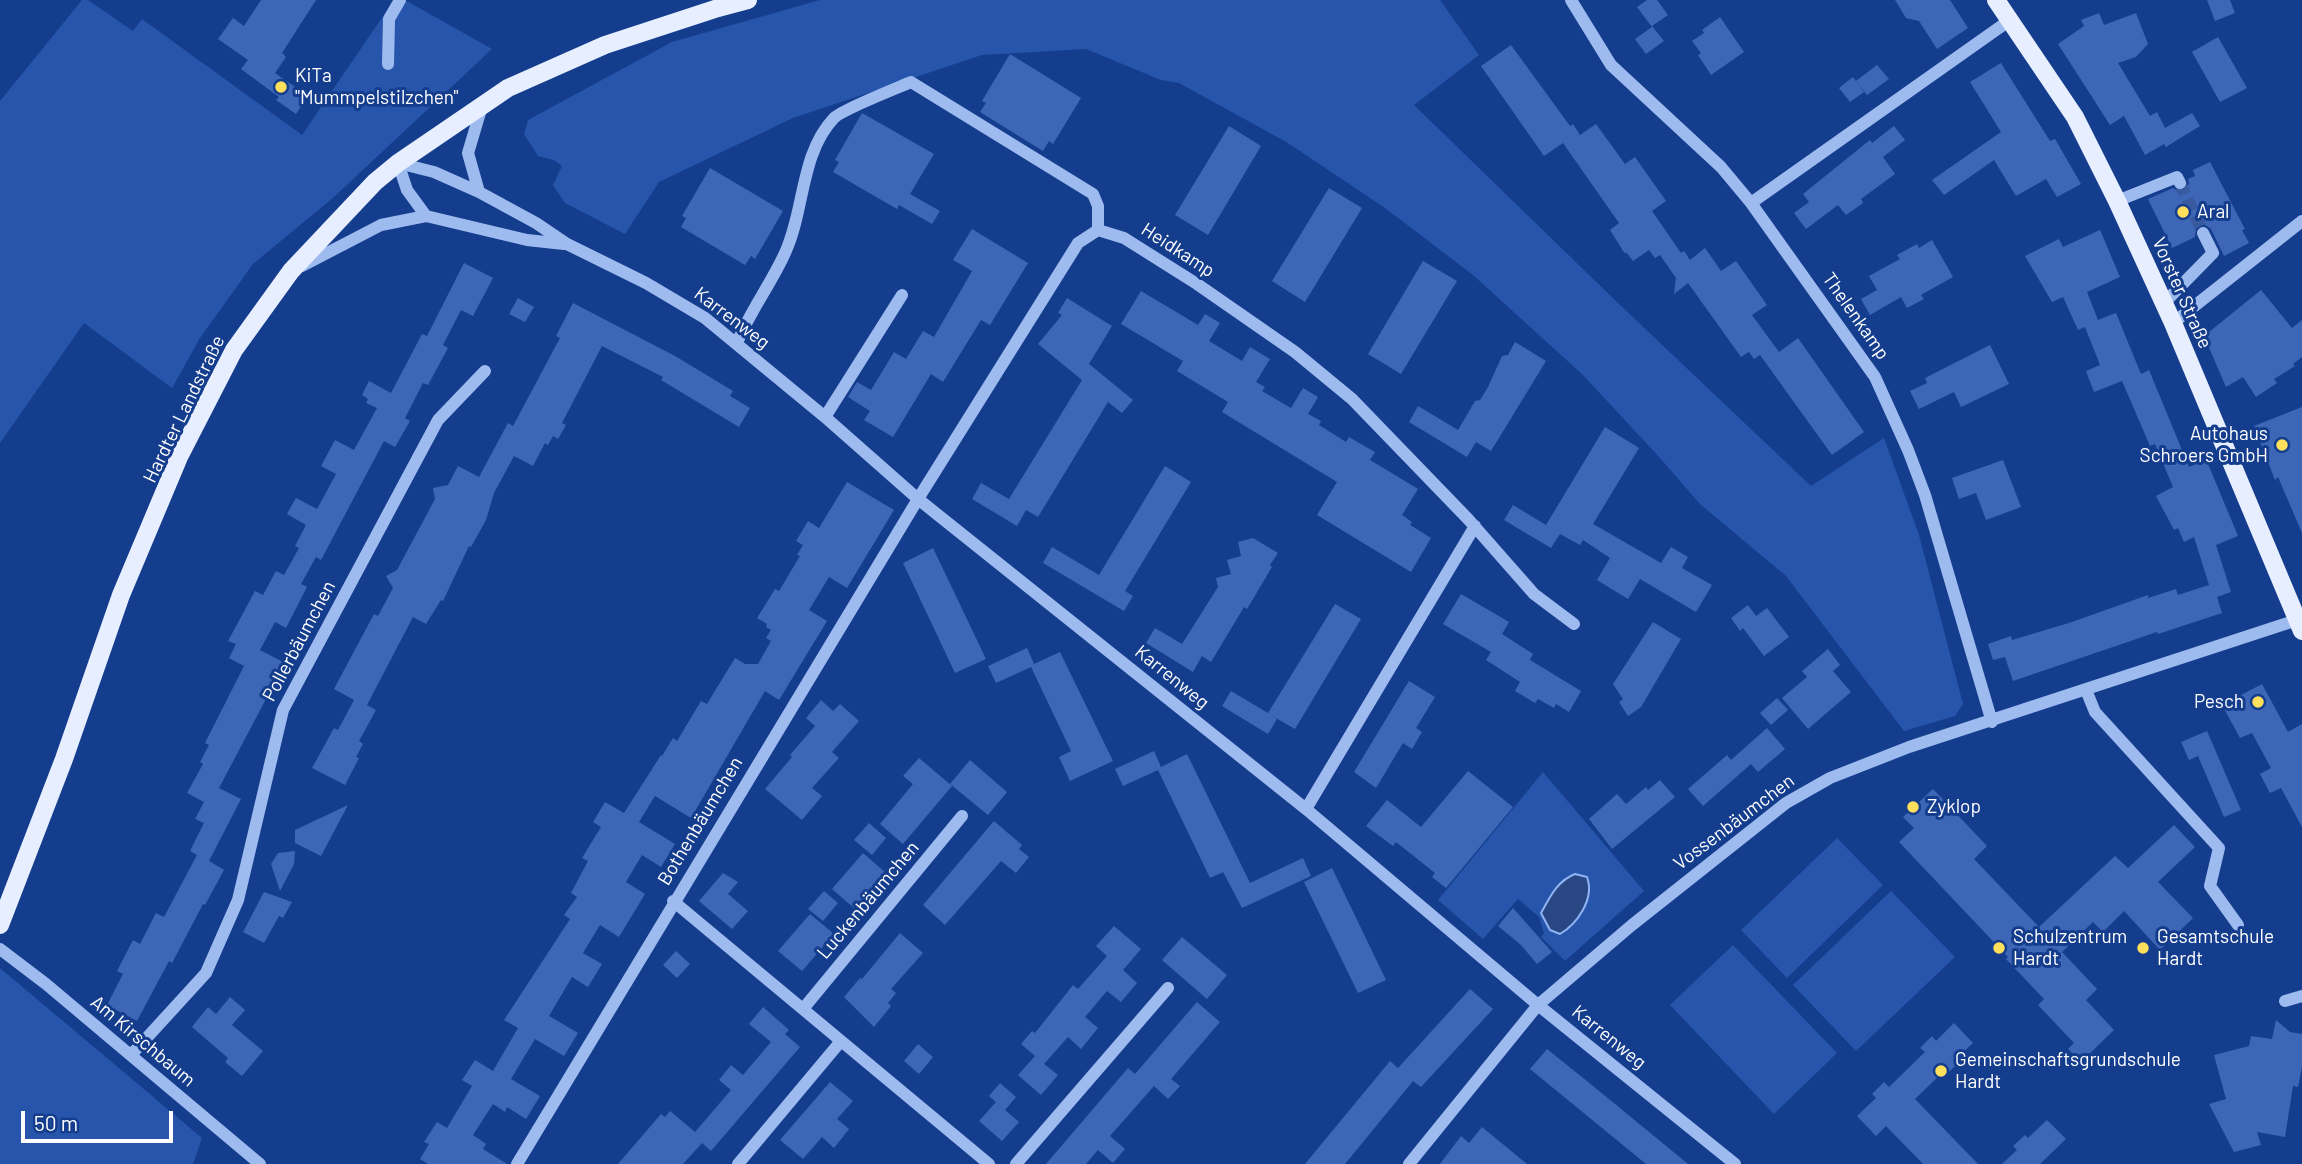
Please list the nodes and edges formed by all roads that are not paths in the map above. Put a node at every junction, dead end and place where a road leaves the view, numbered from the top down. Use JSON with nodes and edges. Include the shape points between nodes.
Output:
{"nodes":[{"id":1,"x":400,"y":0,"type":"edge"},
{"id":2,"x":748,"y":0,"type":"edge"},
{"id":3,"x":1572,"y":0,"type":"edge"},
{"id":4,"x":1996,"y":0,"type":"edge"},
{"id":5,"x":2010,"y":20,"type":"junction"},
{"id":6,"x":388,"y":64,"type":"dead end"},
{"id":7,"x":482,"y":106,"type":"junction"},
{"id":8,"x":398,"y":163,"type":"junction"},
{"id":9,"x":2180,"y":183,"type":"dead end"},
{"id":10,"x":479,"y":192,"type":"junction"},
{"id":11,"x":2117,"y":201,"type":"junction"},
{"id":12,"x":1751,"y":203,"type":"junction"},
{"id":13,"x":426,"y":216,"type":"junction"},
{"id":14,"x":2302,"y":221,"type":"edge"},
{"id":15,"x":1098,"y":230,"type":"junction"},
{"id":16,"x":2203,"y":233,"type":"tunnel mouth"},
{"id":17,"x":568,"y":244,"type":"junction"},
{"id":18,"x":290,"y":271,"type":"junction"},
{"id":19,"x":902,"y":295,"type":"dead end"},
{"id":20,"x":2164,"y":303,"type":"junction"},
{"id":21,"x":2173,"y":323,"type":"junction"},
{"id":22,"x":737,"y":342,"type":"junction"},
{"id":23,"x":485,"y":371,"type":"dead end"},
{"id":24,"x":825,"y":417,"type":"junction"},
{"id":25,"x":918,"y":499,"type":"junction"},
{"id":26,"x":1475,"y":526,"type":"junction"},
{"id":27,"x":1574,"y":624,"type":"dead end"},
{"id":28,"x":2300,"y":625,"type":"edge"},
{"id":29,"x":2086,"y":690,"type":"junction"},
{"id":30,"x":1992,"y":722,"type":"junction"},
{"id":31,"x":1306,"y":809,"type":"junction"},
{"id":32,"x":962,"y":816,"type":"dead end"},
{"id":33,"x":673,"y":901,"type":"junction"},
{"id":34,"x":0,"y":925,"type":"edge"},
{"id":35,"x":2238,"y":925,"type":"dead end"},
{"id":36,"x":0,"y":949,"type":"edge"},
{"id":37,"x":1168,"y":988,"type":"dead end"},
{"id":38,"x":2302,"y":996,"type":"edge"},
{"id":39,"x":2286,"y":1001,"type":"dead end"},
{"id":40,"x":1538,"y":1005,"type":"junction"},
{"id":41,"x":803,"y":1009,"type":"junction"},
{"id":42,"x":841,"y":1041,"type":"junction"},
{"id":43,"x":131,"y":1055,"type":"junction"},
{"id":44,"x":1729,"y":1162,"type":"edge"},
{"id":45,"x":260,"y":1164,"type":"edge"},
{"id":46,"x":517,"y":1164,"type":"edge"},
{"id":47,"x":738,"y":1164,"type":"edge"},
{"id":48,"x":989,"y":1164,"type":"edge"},
{"id":49,"x":1016,"y":1164,"type":"edge"},
{"id":50,"x":1409,"y":1164,"type":"edge"}],
"edges":[{"from":1,"to":6,"type":"street","via":[[388,19]]},
{"from":2,"to":7,"type":"main road","name":"Hardter Landstraße","via":[[575,56],[508,88]]},
{"from":3,"to":12,"type":"street","name":"Thelenkamp","via":[[1611,65],[1721,167]]},
{"from":4,"to":5,"type":"main road","name":"Vorster Straße"},
{"from":5,"to":11,"type":"main road","name":"Vorster Straße","via":[[2075,117]]},
{"from":5,"to":12,"type":"street"},
{"from":7,"to":8,"type":"main road","name":"Hardter Landstraße"},
{"from":7,"to":10,"type":"street","via":[[468,153]]},
{"from":8,"to":10,"type":"street","name":"Karrenweg","via":[[434,172]]},
{"from":8,"to":13,"type":"street","via":[[407,190]]},
{"from":8,"to":18,"type":"main road","name":"Hardter Landstraße"},
{"from":9,"to":11,"type":"street","via":[[2177,177]]},
{"from":10,"to":17,"type":"street","name":"Karrenweg"},
{"from":11,"to":20,"type":"main road","name":"Vorster Straße"},
{"from":12,"to":30,"type":"street","name":"Thelenkamp","via":[[1875,377],[1924,495]]},
{"from":13,"to":17,"type":"street","name":"Karrenweg","via":[[527,240]]},
{"from":13,"to":18,"type":"street","name":"Karrenweg","via":[[382,225]]},
{"from":14,"to":21,"type":"street"},
{"from":15,"to":22,"type":"street","via":[[1093,194],[911,82],[835,116],[812,153],[799,215],[785,253]]},
{"from":15,"to":25,"type":"street","via":[[1078,243]]},
{"from":15,"to":26,"type":"street","name":"Heidkamp","via":[[1124,238],[1295,352],[1352,399]]},
{"from":16,"to":20,"type":"street","via":[[2213,253]]},
{"from":17,"to":22,"type":"street","name":"Karrenweg","via":[[646,282]]},
{"from":18,"to":34,"type":"main road","name":"Hardter Landstraße","via":[[234,350],[179,457],[121,595]]},
{"from":19,"to":24,"type":"street"},
{"from":20,"to":21,"type":"main road","name":"Vorster Straße"},
{"from":21,"to":28,"type":"main road","name":"Vorster Straße"},
{"from":22,"to":24,"type":"street","name":"Karrenweg"},
{"from":23,"to":43,"type":"street","name":"Pollerbäumchen","via":[[438,420],[283,710],[238,900],[206,973]]},
{"from":24,"to":25,"type":"street","name":"Karrenweg"},
{"from":25,"to":31,"type":"street","name":"Karrenweg"},
{"from":25,"to":33,"type":"street","name":"Bothenbäumchen"},
{"from":26,"to":27,"type":"street","name":"Heidkamp","via":[[1534,594]]},
{"from":26,"to":31,"type":"street"},
{"from":28,"to":29,"type":"street","name":"Vossenbäumchen"},
{"from":29,"to":30,"type":"street","name":"Vossenbäumchen"},
{"from":29,"to":35,"type":"street","via":[[2095,712],[2219,848],[2210,886]]},
{"from":30,"to":40,"type":"street","name":"Vossenbäumchen","via":[[1842,773],[1786,803]]},
{"from":31,"to":40,"type":"street","name":"Karrenweg"},
{"from":32,"to":41,"type":"street","name":"Luckenbäumchen"},
{"from":33,"to":41,"type":"street"},
{"from":33,"to":46,"type":"street","name":"Bothenbäumchen"},
{"from":36,"to":43,"type":"street","name":"Am Kirschbaum"},
{"from":37,"to":49,"type":"street"},
{"from":38,"to":39,"type":"street"},
{"from":40,"to":44,"type":"street","name":"Karrenweg"},
{"from":40,"to":50,"type":"street","name":"Vossenbäumchen"},
{"from":41,"to":42,"type":"street"},
{"from":42,"to":47,"type":"street"},
{"from":42,"to":48,"type":"street"},
{"from":43,"to":45,"type":"street","name":"Am Kirschbaum"}]}
